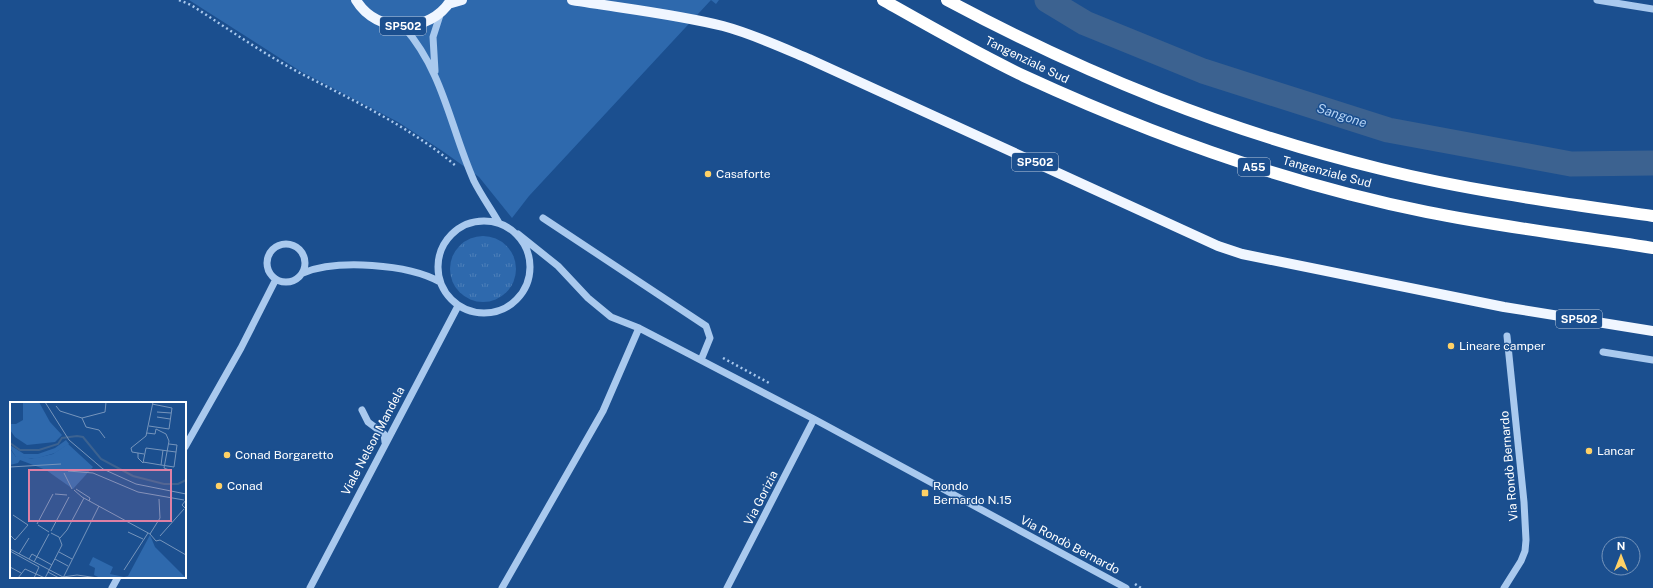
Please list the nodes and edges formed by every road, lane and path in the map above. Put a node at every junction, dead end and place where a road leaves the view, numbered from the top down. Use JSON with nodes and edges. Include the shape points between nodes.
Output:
{"nodes":[{"id":1,"x":179,"y":0,"type":"edge"},
{"id":2,"x":356,"y":0,"type":"edge"},
{"id":3,"x":462,"y":0,"type":"edge"},
{"id":4,"x":572,"y":0,"type":"edge"},
{"id":5,"x":883,"y":0,"type":"edge"},
{"id":6,"x":946,"y":0,"type":"edge"},
{"id":7,"x":1597,"y":0,"type":"edge"},
{"id":8,"x":447,"y":6,"type":"edge"},
{"id":9,"x":1653,"y":8,"type":"edge"},
{"id":10,"x":404,"y":27,"type":"junction"},
{"id":11,"x":436,"y":75,"type":"junction"},
{"id":12,"x":457,"y":166,"type":"dead end"},
{"id":13,"x":1653,"y":216,"type":"edge"},
{"id":14,"x":543,"y":218,"type":"dead end"},
{"id":15,"x":499,"y":223,"type":"junction"},
{"id":16,"x":518,"y":234,"type":"junction"},
{"id":17,"x":1653,"y":248,"type":"edge"},
{"id":18,"x":303,"y":273,"type":"junction"},
{"id":19,"x":276,"y":279,"type":"junction"},
{"id":20,"x":440,"y":282,"type":"junction"},
{"id":21,"x":458,"y":306,"type":"junction"},
{"id":22,"x":639,"y":328,"type":"junction"},
{"id":23,"x":1653,"y":331,"type":"edge"},
{"id":24,"x":1507,"y":336,"type":"dead end"},
{"id":25,"x":1603,"y":352,"type":"dead end"},
{"id":26,"x":701,"y":360,"type":"junction"},
{"id":27,"x":1653,"y":360,"type":"edge"},
{"id":28,"x":362,"y":410,"type":"dead end"},
{"id":29,"x":814,"y":419,"type":"junction"},
{"id":30,"x":385,"y":442,"type":"junction"},
{"id":31,"x":186,"y":445,"type":"edge"},
{"id":32,"x":117,"y":578,"type":"edge"},
{"id":33,"x":112,"y":588,"type":"edge"},
{"id":34,"x":310,"y":588,"type":"edge"},
{"id":35,"x":502,"y":588,"type":"edge"},
{"id":36,"x":727,"y":588,"type":"edge"},
{"id":37,"x":1126,"y":588,"type":"edge"},
{"id":38,"x":1504,"y":588,"type":"edge"}],
"edges":[{"from":1,"to":12,"type":"path","via":[[299,72],[397,123],[440,151]]},
{"from":2,"to":10,"type":"main road","number":"SP502","via":[[373,18]]},
{"from":3,"to":8,"type":"main road","number":"SP502"},
{"from":4,"to":23,"type":"main road","number":"SP502","via":[[704,22],[764,40],[1218,246],[1242,254],[1504,307]]},
{"from":5,"to":17,"type":"highway","name":"Tangenziale Sud","number":"A55","via":[[1023,75],[1186,144],[1244,164],[1426,212]]},
{"from":6,"to":13,"type":"highway","name":"Tangenziale Sud","via":[[1016,37],[1114,81],[1247,132],[1381,169],[1445,183]]},
{"from":7,"to":9,"type":"street"},
{"from":8,"to":10,"type":"main road","number":"SP502","via":[[430,20]]},
{"from":8,"to":11,"type":"street","via":[[433,37]]},
{"from":10,"to":11,"type":"street","via":[[419,45]]},
{"from":11,"to":15,"type":"street","via":[[474,181]]},
{"from":14,"to":26,"type":"street","via":[[706,326],[710,338]]},
{"from":15,"to":16,"type":"street"},
{"from":15,"to":20,"type":"street","via":[[482,220],[468,223],[455,230],[439,254],[437,268]]},
{"from":16,"to":21,"type":"street","via":[[529,253],[531,264],[530,279],[524,293],[514,304],[501,311],[486,314],[471,312]]},
{"from":16,"to":22,"type":"street","name":"Via Rondò Bernardo","via":[[558,266],[588,298],[611,316]]},
{"from":18,"to":19,"type":"street","via":[[294,281]]},
{"from":18,"to":19,"type":"street","via":[[303,254],[294,246],[282,244],[271,251],[267,263],[271,275]]},
{"from":18,"to":20,"type":"street","via":[[329,265],[382,267],[408,269]]},
{"from":19,"to":31,"type":"street","via":[[241,348]]},
{"from":20,"to":21,"type":"street","via":[[447,296]]},
{"from":21,"to":30,"type":"street","name":"Viale Nelson Mandela"},
{"from":22,"to":26,"type":"street","name":"Via Rondò Bernardo"},
{"from":22,"to":35,"type":"street","via":[[603,411]]},
{"from":24,"to":38,"type":"street","name":"Via Rondò Bernardo","via":[[1526,540],[1521,561]]},
{"from":25,"to":27,"type":"street"},
{"from":26,"to":29,"type":"street","name":"Via Rondò Bernardo"},
{"from":28,"to":30,"type":"street","via":[[368,422],[384,434]]},
{"from":29,"to":36,"type":"street","name":"Via Gorizia"},
{"from":29,"to":37,"type":"street","name":"Via Rondò Bernardo"},
{"from":30,"to":34,"type":"street","name":"Viale Nelson Mandela"},
{"from":32,"to":33,"type":"street"}]}
